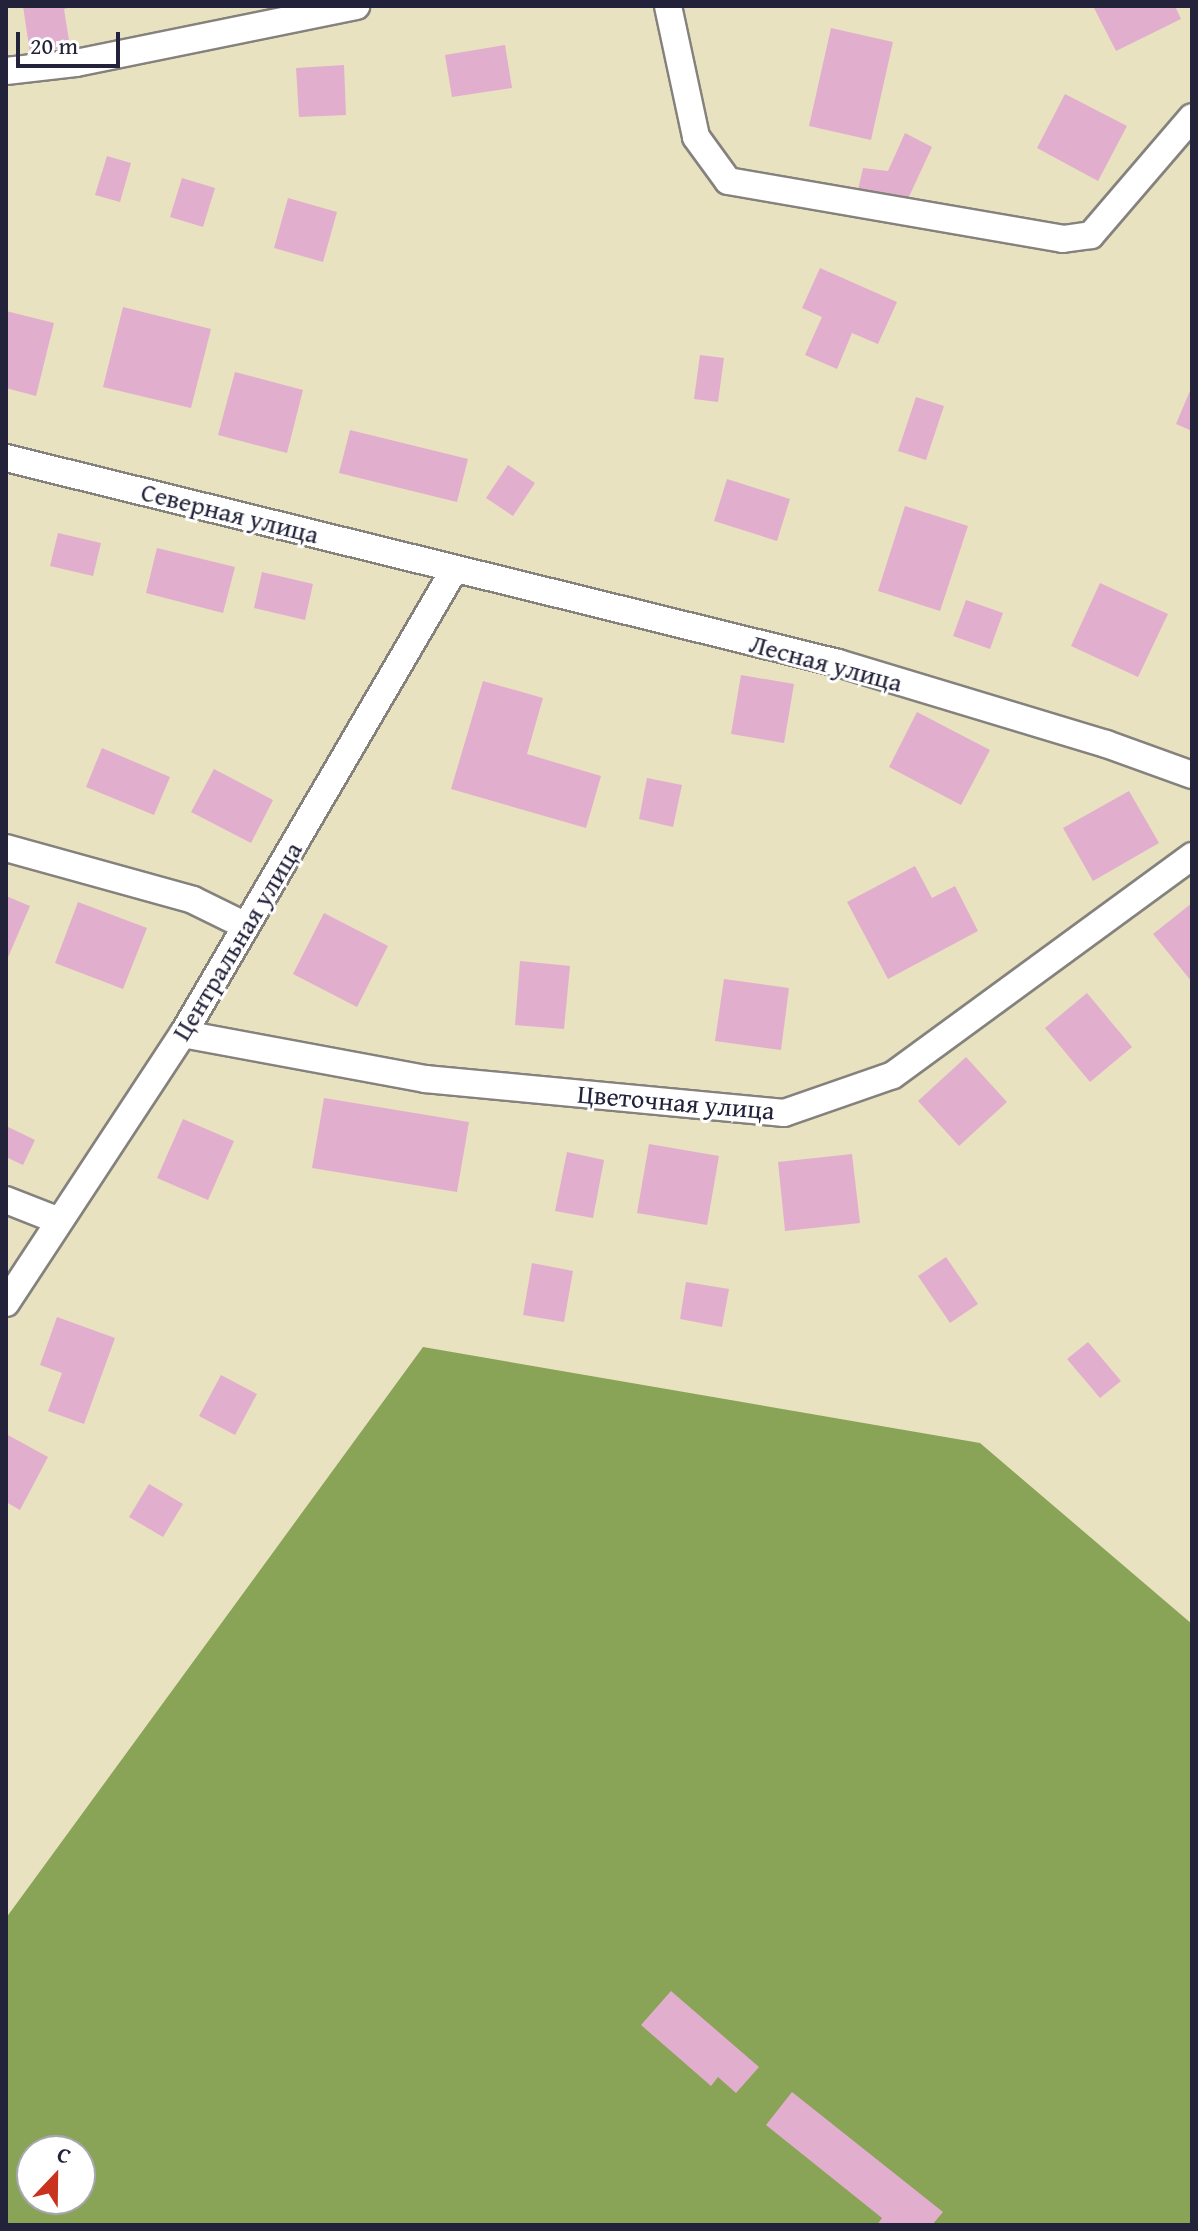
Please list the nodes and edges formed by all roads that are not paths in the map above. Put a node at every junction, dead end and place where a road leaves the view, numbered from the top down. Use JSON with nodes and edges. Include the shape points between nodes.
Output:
{"nodes":[{"id":1,"x":356,"y":6,"type":"edge"},
{"id":2,"x":668,"y":6,"type":"edge"},
{"id":3,"x":6,"y":71,"type":"edge"},
{"id":4,"x":1192,"y":117,"type":"edge"},
{"id":5,"x":6,"y":458,"type":"edge"},
{"id":6,"x":454,"y":570,"type":"junction"},
{"id":7,"x":1192,"y":775,"type":"edge"},
{"id":8,"x":6,"y":848,"type":"edge"},
{"id":9,"x":1192,"y":856,"type":"edge"},
{"id":10,"x":246,"y":926,"type":"junction"},
{"id":11,"x":183,"y":1034,"type":"junction"},
{"id":12,"x":6,"y":1200,"type":"edge"},
{"id":13,"x":57,"y":1220,"type":"junction"},
{"id":14,"x":6,"y":1303,"type":"edge"}],
"edges":[{"from":1,"to":3,"type":"street","via":[[76,63]]},
{"from":2,"to":4,"type":"street","via":[[696,137],[728,181],[1063,239],[1091,235]]},
{"from":5,"to":6,"type":"street","name":"Северная улица"},
{"from":6,"to":7,"type":"street","name":"Лесная улица","via":[[838,663]]},
{"from":6,"to":10,"type":"street","name":"Центральная улица"},
{"from":8,"to":10,"type":"street","via":[[193,900]]},
{"from":9,"to":11,"type":"street","name":"Цветочная улица","via":[[893,1075],[784,1113],[425,1079]]},
{"from":10,"to":11,"type":"street","name":"Центральная улица"},
{"from":11,"to":13,"type":"street","name":"Центральная улица"},
{"from":12,"to":13,"type":"street"},
{"from":13,"to":14,"type":"street","name":"Центральная улица"}]}
